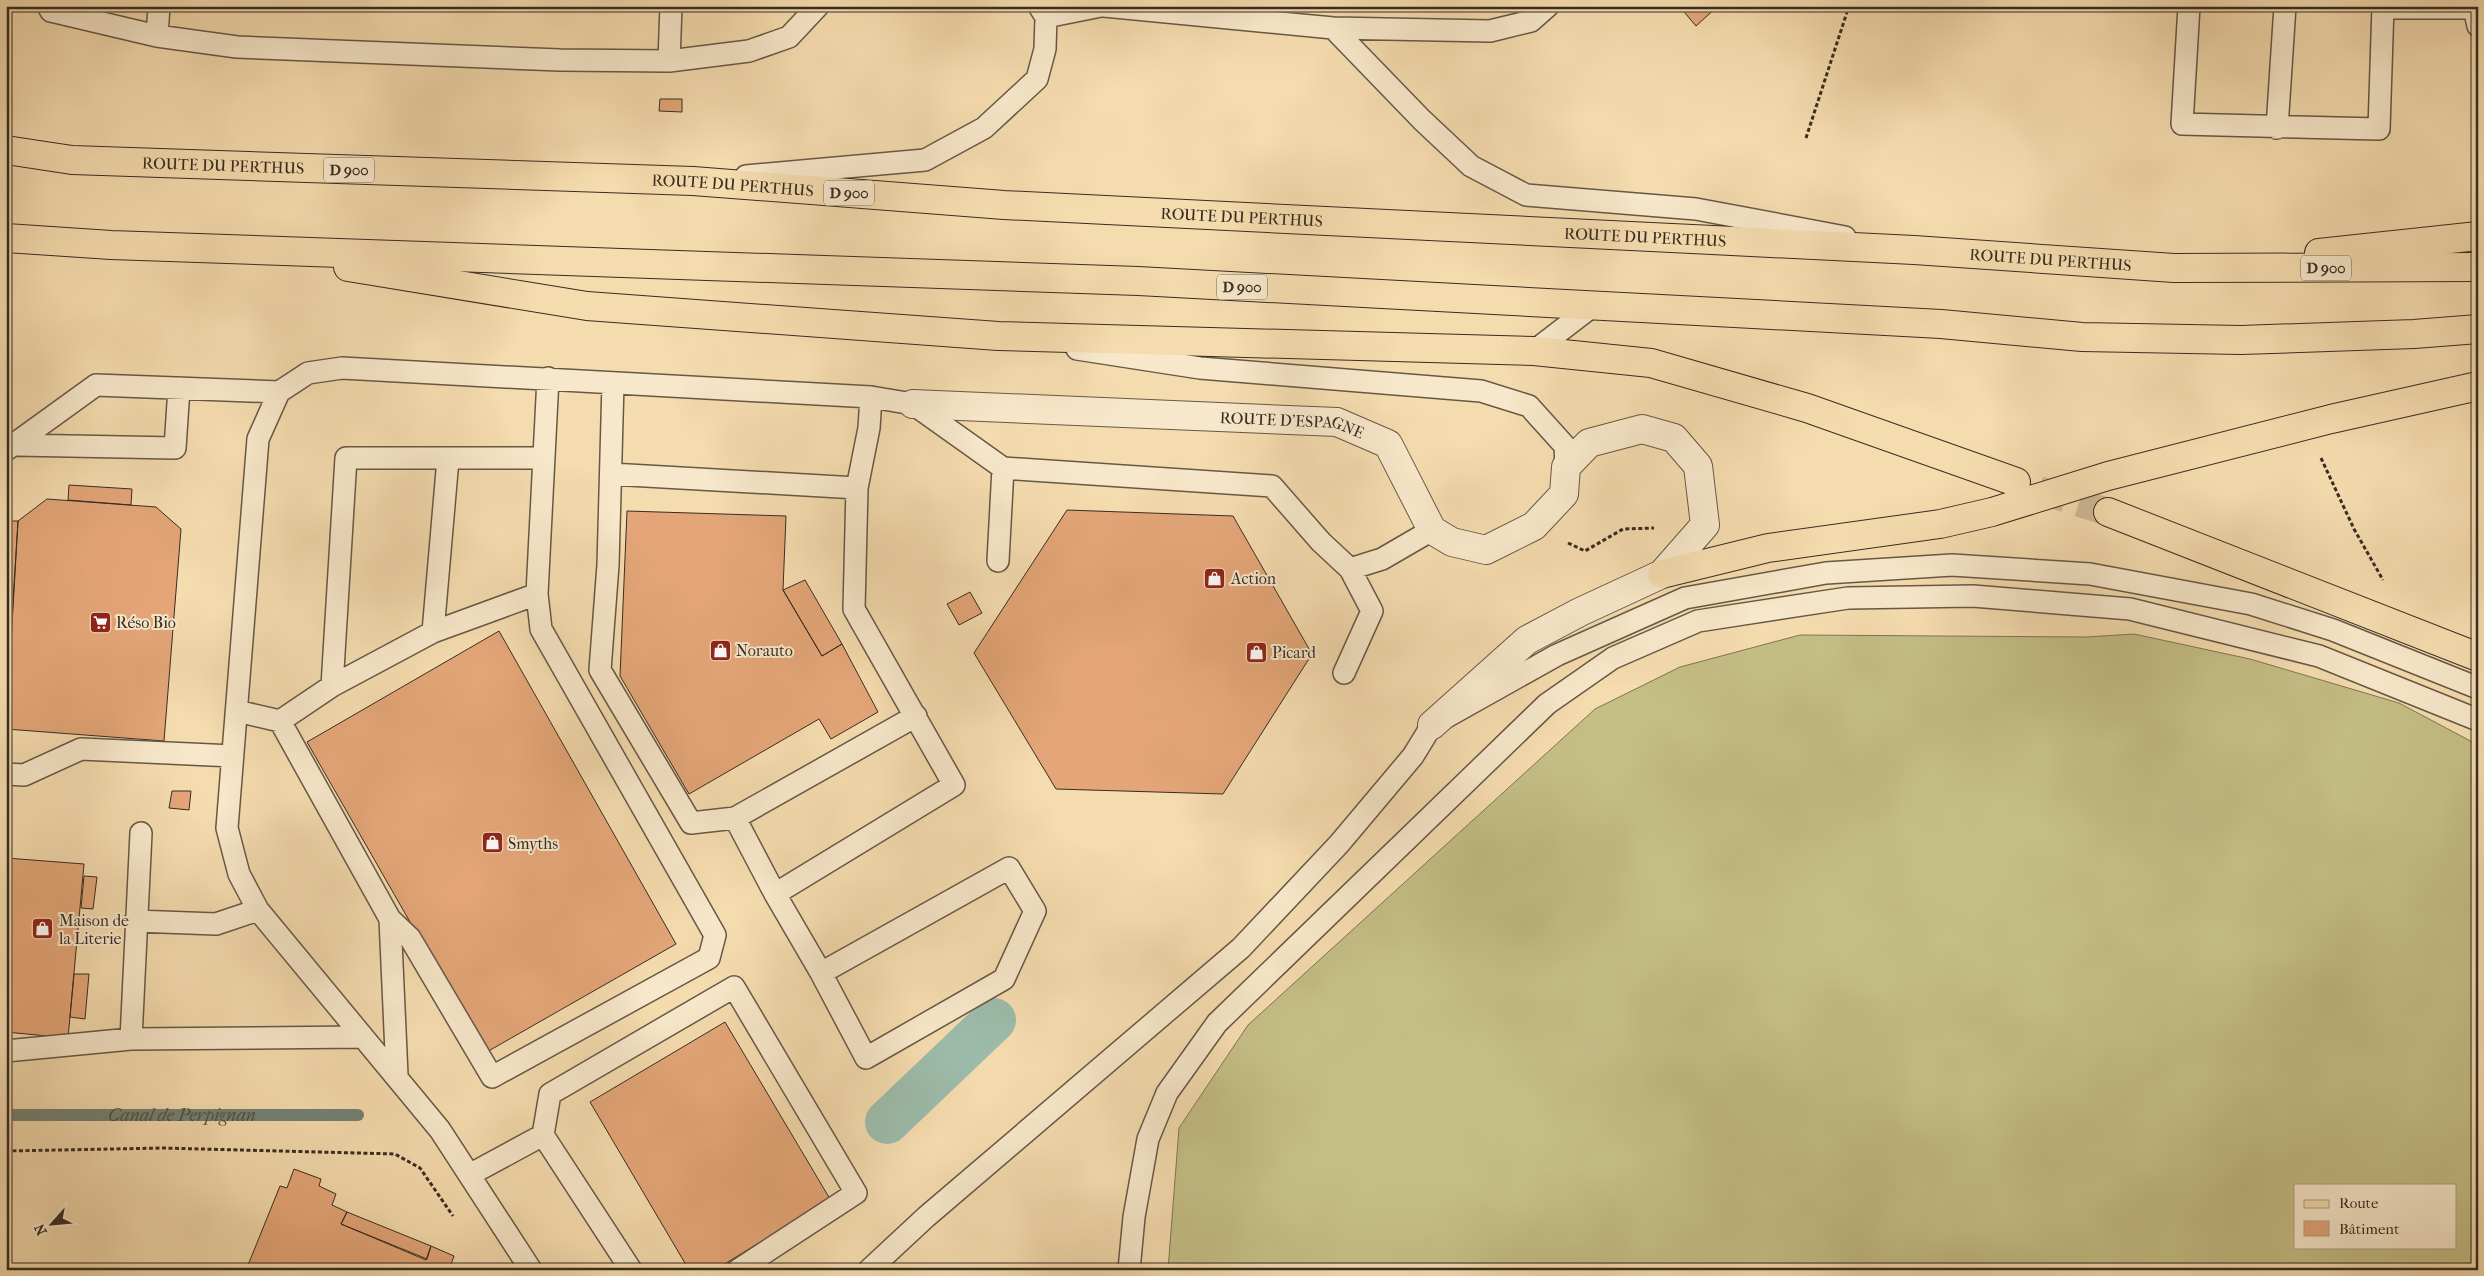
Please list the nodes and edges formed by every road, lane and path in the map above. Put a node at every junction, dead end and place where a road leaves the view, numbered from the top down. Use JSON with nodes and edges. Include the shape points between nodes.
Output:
{"nodes":[{"id":1,"x":48,"y":6,"type":"edge"},
{"id":2,"x":159,"y":6,"type":"edge"},
{"id":3,"x":671,"y":6,"type":"edge"},
{"id":4,"x":818,"y":6,"type":"edge"},
{"id":5,"x":1102,"y":6,"type":"edge"},
{"id":6,"x":1548,"y":6,"type":"edge"},
{"id":7,"x":1849,"y":6,"type":"edge"},
{"id":8,"x":2189,"y":6,"type":"edge"},
{"id":9,"x":2285,"y":6,"type":"edge"},
{"id":10,"x":2384,"y":7,"type":"edge"},
{"id":11,"x":1042,"y":11,"type":"edge"},
{"id":12,"x":2478,"y":26,"type":"edge"},
{"id":13,"x":1333,"y":28,"type":"junction"},
{"id":14,"x":157,"y":36,"type":"junction"},
{"id":15,"x":669,"y":61,"type":"junction"},
{"id":16,"x":2277,"y":128,"type":"junction"},
{"id":17,"x":1806,"y":138,"type":"dead end"},
{"id":18,"x":6,"y":150,"type":"edge"},
{"id":19,"x":694,"y":180,"type":"junction"},
{"id":20,"x":2478,"y":236,"type":"edge"},
{"id":21,"x":6,"y":238,"type":"edge"},
{"id":22,"x":236,"y":248,"type":"junction"},
{"id":23,"x":1914,"y":250,"type":"junction"},
{"id":24,"x":2478,"y":267,"type":"edge"},
{"id":25,"x":2174,"y":268,"type":"junction"},
{"id":26,"x":1594,"y":305,"type":"junction"},
{"id":27,"x":2478,"y":329,"type":"edge"},
{"id":28,"x":998,"y":336,"type":"junction"},
{"id":29,"x":1534,"y":351,"type":"junction"},
{"id":30,"x":548,"y":378,"type":"junction"},
{"id":31,"x":613,"y":383,"type":"junction"},
{"id":32,"x":2478,"y":386,"type":"edge"},
{"id":33,"x":179,"y":388,"type":"junction"},
{"id":34,"x":279,"y":392,"type":"junction"},
{"id":35,"x":872,"y":397,"type":"junction"},
{"id":36,"x":913,"y":404,"type":"junction"},
{"id":37,"x":11,"y":448,"type":"edge"},
{"id":38,"x":544,"y":458,"type":"junction"},
{"id":39,"x":448,"y":459,"type":"junction"},
{"id":40,"x":1566,"y":467,"type":"junction"},
{"id":41,"x":1003,"y":468,"type":"junction"},
{"id":42,"x":611,"y":474,"type":"junction"},
{"id":43,"x":2016,"y":482,"type":"tunnel mouth"},
{"id":44,"x":857,"y":488,"type":"junction"},
{"id":45,"x":2108,"y":512,"type":"tunnel mouth"},
{"id":46,"x":1432,"y":530,"type":"junction"},
{"id":47,"x":998,"y":561,"type":"dead end"},
{"id":48,"x":1350,"y":568,"type":"junction"},
{"id":49,"x":1662,"y":574,"type":"junction"},
{"id":50,"x":537,"y":594,"type":"junction"},
{"id":51,"x":433,"y":632,"type":"junction"},
{"id":52,"x":2478,"y":657,"type":"edge"},
{"id":53,"x":1344,"y":673,"type":"dead end"},
{"id":54,"x":332,"y":686,"type":"junction"},
{"id":55,"x":2478,"y":688,"type":"edge"},
{"id":56,"x":237,"y":711,"type":"junction"},
{"id":57,"x":916,"y":716,"type":"junction"},
{"id":58,"x":2478,"y":720,"type":"edge"},
{"id":59,"x":280,"y":721,"type":"junction"},
{"id":60,"x":1432,"y":725,"type":"junction"},
{"id":61,"x":233,"y":756,"type":"junction"},
{"id":62,"x":6,"y":774,"type":"edge"},
{"id":63,"x":735,"y":818,"type":"junction"},
{"id":64,"x":141,"y":833,"type":"dead end"},
{"id":65,"x":775,"y":894,"type":"junction"},
{"id":66,"x":258,"y":910,"type":"junction"},
{"id":67,"x":390,"y":920,"type":"junction"},
{"id":68,"x":135,"y":922,"type":"junction"},
{"id":69,"x":821,"y":973,"type":"junction"},
{"id":70,"x":362,"y":1037,"type":"junction"},
{"id":71,"x":131,"y":1039,"type":"junction"},
{"id":72,"x":6,"y":1051,"type":"edge"},
{"id":73,"x":397,"y":1075,"type":"junction"},
{"id":74,"x":543,"y":1135,"type":"junction"},
{"id":75,"x":6,"y":1151,"type":"edge"},
{"id":76,"x":471,"y":1174,"type":"junction"},
{"id":77,"x":458,"y":1223,"type":"dead end"},
{"id":78,"x":531,"y":1270,"type":"edge"},
{"id":79,"x":631,"y":1270,"type":"edge"},
{"id":80,"x":738,"y":1270,"type":"edge"},
{"id":81,"x":869,"y":1270,"type":"edge"},
{"id":82,"x":1129,"y":1270,"type":"edge"}],
"edges":[{"from":1,"to":14,"type":"lane","via":[[51,11]]},
{"from":2,"to":14,"type":"lane"},
{"from":3,"to":15,"type":"lane"},
{"from":4,"to":15,"type":"lane","via":[[789,37],[748,51]]},
{"from":5,"to":11,"type":"lane"},
{"from":5,"to":13,"type":"lane"},
{"from":6,"to":13,"type":"lane","via":[[1531,21],[1490,31]]},
{"from":7,"to":17,"type":"path"},
{"from":8,"to":16,"type":"lane","via":[[2182,124]]},
{"from":9,"to":16,"type":"lane"},
{"from":10,"to":12,"type":"lane","via":[[2474,8]]},
{"from":10,"to":16,"type":"lane","via":[[2379,129]]},
{"from":11,"to":19,"type":"lane","via":[[1045,50],[1037,78],[984,128],[925,160]]},
{"from":13,"to":23,"type":"lane","via":[[1471,166],[1526,195],[1696,209]]},
{"from":14,"to":15,"type":"lane","via":[[247,47],[560,60]]},
{"from":18,"to":19,"type":"main road","name":"ROUTE DU PERTHUS","number":"D 900","via":[[72,160]]},
{"from":19,"to":23,"type":"main road","name":"ROUTE DU PERTHUS","number":"D 900","via":[[1004,206]]},
{"from":20,"to":25,"type":"main road"},
{"from":21,"to":22,"type":"main road","number":"D 900"},
{"from":22,"to":26,"type":"main road","number":"D 900","via":[[1138,281]]},
{"from":22,"to":28,"type":"main road","via":[[587,306]]},
{"from":23,"to":25,"type":"main road","name":"ROUTE DU PERTHUS","number":"D 900"},
{"from":24,"to":25,"type":"main road","name":"ROUTE DU PERTHUS","number":"D 900"},
{"from":26,"to":27,"type":"main road","number":"D 900","via":[[1941,324],[2082,337],[2241,340]]},
{"from":26,"to":29,"type":"lane"},
{"from":28,"to":29,"type":"main road"},
{"from":28,"to":40,"type":"lane","via":[[1200,368],[1481,392],[1529,406],[1565,446]]},
{"from":29,"to":43,"type":"main road","via":[[1651,363],[1807,408]]},
{"from":30,"to":31,"type":"lane"},
{"from":30,"to":34,"type":"lane","via":[[342,368],[308,373]]},
{"from":30,"to":38,"type":"lane"},
{"from":31,"to":35,"type":"lane"},
{"from":31,"to":42,"type":"lane"},
{"from":32,"to":49,"type":"main road","via":[[2331,419],[2108,476],[1940,524],[1768,548]]},
{"from":33,"to":34,"type":"lane"},
{"from":33,"to":37,"type":"lane","via":[[96,385]]},
{"from":33,"to":37,"type":"lane","via":[[175,448]]},
{"from":34,"to":56,"type":"lane","via":[[258,439]]},
{"from":35,"to":36,"type":"lane"},
{"from":35,"to":44,"type":"lane"},
{"from":36,"to":41,"type":"lane"},
{"from":36,"to":46,"type":"street","name":"ROUTE D'ESPAGNE","via":[[1337,422],[1388,444]]},
{"from":38,"to":39,"type":"lane"},
{"from":38,"to":50,"type":"lane"},
{"from":39,"to":51,"type":"lane"},
{"from":39,"to":54,"type":"lane","via":[[346,458]]},
{"from":40,"to":46,"type":"street","via":[[1564,494],[1534,526],[1486,550],[1452,542]]},
{"from":40,"to":49,"type":"street","via":[[1589,443],[1642,429],[1674,438],[1698,466],[1705,525]]},
{"from":41,"to":47,"type":"lane"},
{"from":41,"to":48,"type":"lane","via":[[1272,486],[1321,542]]},
{"from":42,"to":44,"type":"lane"},
{"from":42,"to":63,"type":"lane","via":[[600,670],[691,823]]},
{"from":44,"to":57,"type":"lane","via":[[854,609]]},
{"from":45,"to":52,"type":"main road"},
{"from":46,"to":48,"type":"lane","via":[[1382,559]]},
{"from":48,"to":53,"type":"lane","via":[[1372,611]]},
{"from":49,"to":60,"type":"street","via":[[1527,640]]},
{"from":50,"to":51,"type":"lane"},
{"from":50,"to":67,"type":"lane","via":[[541,629],[715,936],[709,958],[492,1077],[410,938]]},
{"from":51,"to":54,"type":"lane"},
{"from":54,"to":59,"type":"lane"},
{"from":55,"to":60,"type":"lane","via":[[2333,630],[2251,604],[2090,574],[1952,566],[1826,573],[1685,598],[1557,655]]},
{"from":56,"to":59,"type":"lane"},
{"from":56,"to":61,"type":"lane"},
{"from":57,"to":63,"type":"lane"},
{"from":57,"to":65,"type":"lane","via":[[954,785]]},
{"from":58,"to":82,"type":"lane","via":[[2319,656],[2130,609],[1973,596],[1848,598],[1698,621],[1613,658],[1547,704],[1216,1023],[1167,1093],[1148,1140],[1134,1217]]},
{"from":59,"to":67,"type":"lane"},
{"from":60,"to":81,"type":"lane","via":[[1413,756],[1339,844],[1241,948],[933,1211]]},
{"from":61,"to":62,"type":"lane","via":[[81,749],[24,775]]},
{"from":61,"to":66,"type":"lane","via":[[227,828],[239,874]]},
{"from":63,"to":65,"type":"lane"},
{"from":64,"to":68,"type":"lane"},
{"from":65,"to":69,"type":"lane"},
{"from":66,"to":68,"type":"lane","via":[[216,924]]},
{"from":66,"to":70,"type":"lane"},
{"from":67,"to":73,"type":"lane"},
{"from":68,"to":71,"type":"lane"},
{"from":69,"to":69,"type":"lane","via":[[866,1058],[1004,979],[1035,911],[1009,868]]},
{"from":70,"to":71,"type":"lane"},
{"from":70,"to":73,"type":"lane"},
{"from":71,"to":72,"type":"lane"},
{"from":73,"to":76,"type":"lane"},
{"from":74,"to":76,"type":"lane"},
{"from":74,"to":79,"type":"lane"},
{"from":74,"to":80,"type":"lane","via":[[550,1094],[734,987],[856,1193]]},
{"from":75,"to":77,"type":"path","via":[[162,1148],[395,1154],[420,1168]]},
{"from":76,"to":78,"type":"lane"}]}
